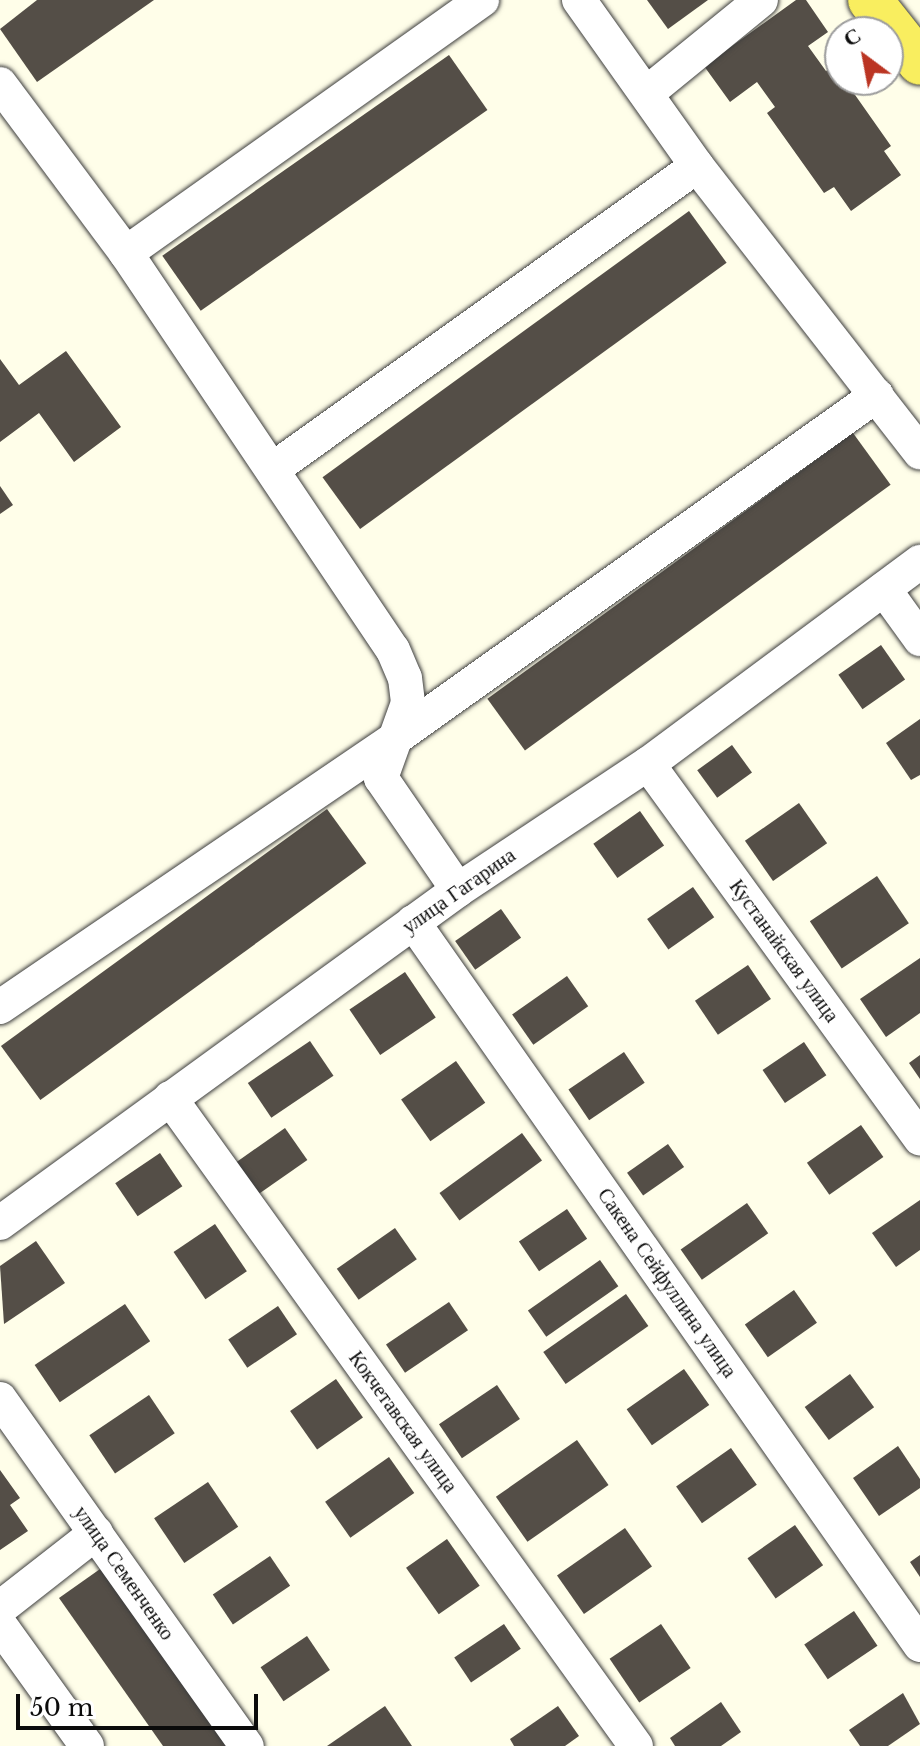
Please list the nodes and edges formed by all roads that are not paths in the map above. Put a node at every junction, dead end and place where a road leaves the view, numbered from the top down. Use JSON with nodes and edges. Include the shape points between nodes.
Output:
{"nodes":[{"id":1,"x":482,"y":0,"type":"edge"},
{"id":2,"x":579,"y":0,"type":"edge"},
{"id":3,"x":761,"y":0,"type":"edge"},
{"id":4,"x":870,"y":0,"type":"edge"},
{"id":5,"x":920,"y":63,"type":"edge"},
{"id":6,"x":0,"y":84,"type":"edge"},
{"id":7,"x":647,"y":93,"type":"junction"},
{"id":8,"x":697,"y":166,"type":"junction"},
{"id":9,"x":126,"y":253,"type":"junction"},
{"id":10,"x":877,"y":395,"type":"junction"},
{"id":11,"x":920,"y":452,"type":"edge"},
{"id":12,"x":273,"y":469,"type":"junction"},
{"id":13,"x":920,"y":562,"type":"edge"},
{"id":14,"x":884,"y":589,"type":"junction"},
{"id":15,"x":920,"y":639,"type":"edge"},
{"id":16,"x":397,"y":737,"type":"junction"},
{"id":17,"x":648,"y":764,"type":"junction"},
{"id":18,"x":458,"y":890,"type":"junction"},
{"id":19,"x":413,"y":922,"type":"junction"},
{"id":20,"x":0,"y":1007,"type":"edge"},
{"id":21,"x":170,"y":1098,"type":"junction"},
{"id":22,"x":920,"y":1139,"type":"edge"},
{"id":23,"x":0,"y":1223,"type":"edge"},
{"id":24,"x":0,"y":1399,"type":"edge"},
{"id":25,"x":96,"y":1533,"type":"junction"},
{"id":26,"x":0,"y":1608,"type":"edge"},
{"id":27,"x":0,"y":1625,"type":"edge"},
{"id":28,"x":920,"y":1645,"type":"edge"},
{"id":29,"x":87,"y":1746,"type":"edge"},
{"id":30,"x":247,"y":1746,"type":"edge"},
{"id":31,"x":636,"y":1746,"type":"edge"}],
"edges":[{"from":1,"to":9,"type":"street"},
{"from":2,"to":7,"type":"street"},
{"from":3,"to":7,"type":"street"},
{"from":4,"to":5,"type":"main road"},
{"from":6,"to":9,"type":"street"},
{"from":7,"to":8,"type":"street"},
{"from":8,"to":10,"type":"street"},
{"from":8,"to":12,"type":"street"},
{"from":9,"to":12,"type":"street"},
{"from":10,"to":11,"type":"street"},
{"from":10,"to":16,"type":"street"},
{"from":12,"to":16,"type":"street","via":[[393,650],[408,703]]},
{"from":13,"to":14,"type":"street","name":"улица Гагарина"},
{"from":14,"to":15,"type":"street"},
{"from":14,"to":17,"type":"street","name":"улица Гагарина"},
{"from":16,"to":18,"type":"street","via":[[381,778]]},
{"from":16,"to":20,"type":"street"},
{"from":17,"to":18,"type":"street","name":"улица Гагарина"},
{"from":17,"to":22,"type":"street","name":"Кустанайская улица"},
{"from":18,"to":19,"type":"street","name":"улица Гагарина"},
{"from":19,"to":21,"type":"street","name":"улица Гагарина"},
{"from":19,"to":28,"type":"street","name":"Сакена Сейфуллина улица"},
{"from":21,"to":23,"type":"street","name":"улица Гагарина"},
{"from":21,"to":31,"type":"street","name":"Кокчетавская улица"},
{"from":24,"to":25,"type":"street","name":"улица Семенченко"},
{"from":25,"to":26,"type":"street"},
{"from":25,"to":30,"type":"street","name":"улица Семенченко"},
{"from":27,"to":29,"type":"street"}]}
